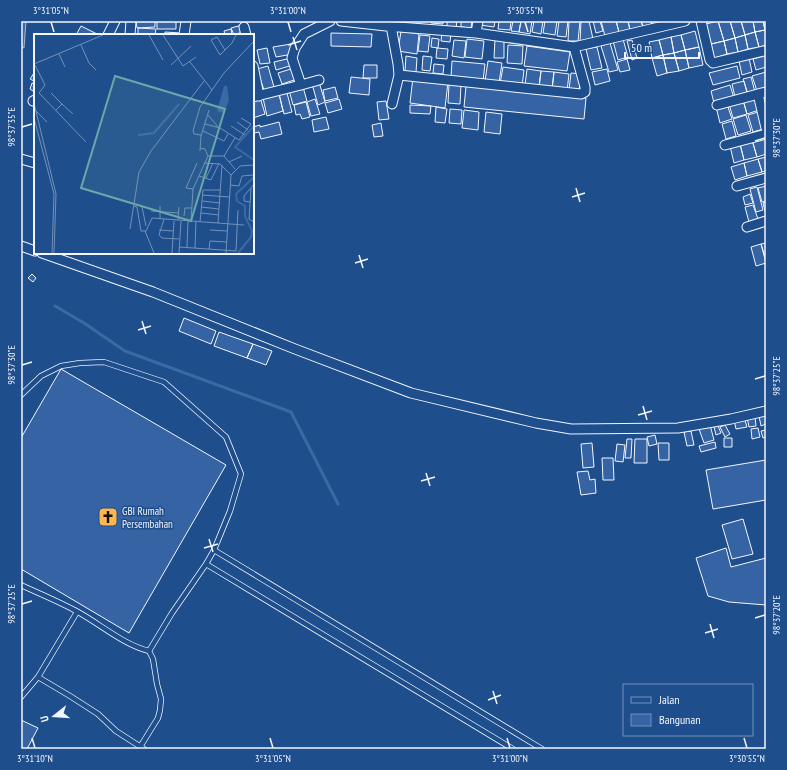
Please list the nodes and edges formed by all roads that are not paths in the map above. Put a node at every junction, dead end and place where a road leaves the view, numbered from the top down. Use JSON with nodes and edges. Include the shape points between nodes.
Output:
{"nodes":[{"id":1,"x":115,"y":21,"type":"edge"},
{"id":2,"x":131,"y":21,"type":"edge"},
{"id":3,"x":186,"y":21,"type":"edge"},
{"id":4,"x":330,"y":21,"type":"edge"},
{"id":5,"x":341,"y":21,"type":"edge"},
{"id":6,"x":478,"y":21,"type":"edge"},
{"id":7,"x":685,"y":21,"type":"edge"},
{"id":8,"x":701,"y":21,"type":"edge"},
{"id":9,"x":387,"y":24,"type":"edge"},
{"id":10,"x":476,"y":33,"type":"junction"},
{"id":11,"x":108,"y":34,"type":"edge"},
{"id":12,"x":130,"y":34,"type":"edge"},
{"id":13,"x":184,"y":34,"type":"edge"},
{"id":14,"x":574,"y":47,"type":"junction"},
{"id":15,"x":764,"y":51,"type":"dead end"},
{"id":16,"x":399,"y":75,"type":"junction"},
{"id":17,"x":254,"y":76,"type":"edge"},
{"id":18,"x":319,"y":80,"type":"dead end"},
{"id":19,"x":301,"y":85,"type":"junction"},
{"id":20,"x":762,"y":93,"type":"edge"},
{"id":21,"x":256,"y":96,"type":"edge"},
{"id":22,"x":392,"y":104,"type":"dead end"},
{"id":23,"x":717,"y":105,"type":"dead end"},
{"id":24,"x":766,"y":128,"type":"edge"},
{"id":25,"x":766,"y":134,"type":"edge"},
{"id":26,"x":725,"y":145,"type":"dead end"},
{"id":27,"x":21,"y":159,"type":"edge"},
{"id":28,"x":34,"y":163,"type":"edge"},
{"id":29,"x":766,"y":178,"type":"edge"},
{"id":30,"x":737,"y":186,"type":"dead end"},
{"id":31,"x":766,"y":221,"type":"edge"},
{"id":32,"x":747,"y":227,"type":"dead end"},
{"id":33,"x":21,"y":246,"type":"edge"},
{"id":34,"x":34,"y":250,"type":"edge"},
{"id":35,"x":45,"y":254,"type":"edge"},
{"id":36,"x":21,"y":395,"type":"edge"},
{"id":37,"x":766,"y":411,"type":"edge"},
{"id":38,"x":214,"y":550,"type":"junction"},
{"id":39,"x":206,"y":564,"type":"junction"},
{"id":40,"x":21,"y":585,"type":"edge"},
{"id":41,"x":77,"y":612,"type":"junction"},
{"id":42,"x":149,"y":651,"type":"junction"},
{"id":43,"x":38,"y":677,"type":"junction"},
{"id":44,"x":21,"y":696,"type":"edge"},
{"id":45,"x":142,"y":748,"type":"edge"},
{"id":46,"x":512,"y":749,"type":"edge"},
{"id":47,"x":542,"y":749,"type":"edge"}],
"edges":[{"from":1,"to":11,"type":"street"},
{"from":2,"to":12,"type":"street"},
{"from":3,"to":13,"type":"street"},
{"from":4,"to":19,"type":"street","via":[[304,34],[295,48],[292,58]]},
{"from":5,"to":9,"type":"street"},
{"from":6,"to":10,"type":"street"},
{"from":7,"to":14,"type":"street"},
{"from":8,"to":15,"type":"street","via":[[710,60],[713,63]]},
{"from":9,"to":10,"type":"street"},
{"from":9,"to":16,"type":"street"},
{"from":10,"to":14,"type":"street"},
{"from":14,"to":16,"type":"street","via":[[585,87],[585,92],[581,94]]},
{"from":16,"to":22,"type":"street"},
{"from":17,"to":21,"type":"street"},
{"from":18,"to":19,"type":"street"},
{"from":19,"to":21,"type":"street"},
{"from":20,"to":23,"type":"street"},
{"from":20,"to":24,"type":"street"},
{"from":25,"to":26,"type":"street"},
{"from":27,"to":28,"type":"street"},
{"from":29,"to":30,"type":"street"},
{"from":31,"to":32,"type":"street"},
{"from":33,"to":34,"type":"street"},
{"from":35,"to":37,"type":"street","via":[[153,292],[411,393],[536,422],[572,429],[678,428]]},
{"from":36,"to":38,"type":"lane","via":[[42,376],[60,366],[80,363],[104,362],[164,382],[226,437],[241,474],[230,511]]},
{"from":38,"to":39,"type":"lane"},
{"from":38,"to":47,"type":"lane"},
{"from":39,"to":42,"type":"lane"},
{"from":39,"to":46,"type":"lane"},
{"from":40,"to":41,"type":"lane"},
{"from":41,"to":42,"type":"lane","via":[[117,637]]},
{"from":41,"to":43,"type":"lane"},
{"from":42,"to":45,"type":"lane","via":[[161,699],[158,718]]},
{"from":43,"to":44,"type":"lane"},
{"from":43,"to":45,"type":"lane","via":[[93,710],[116,731]]}]}
